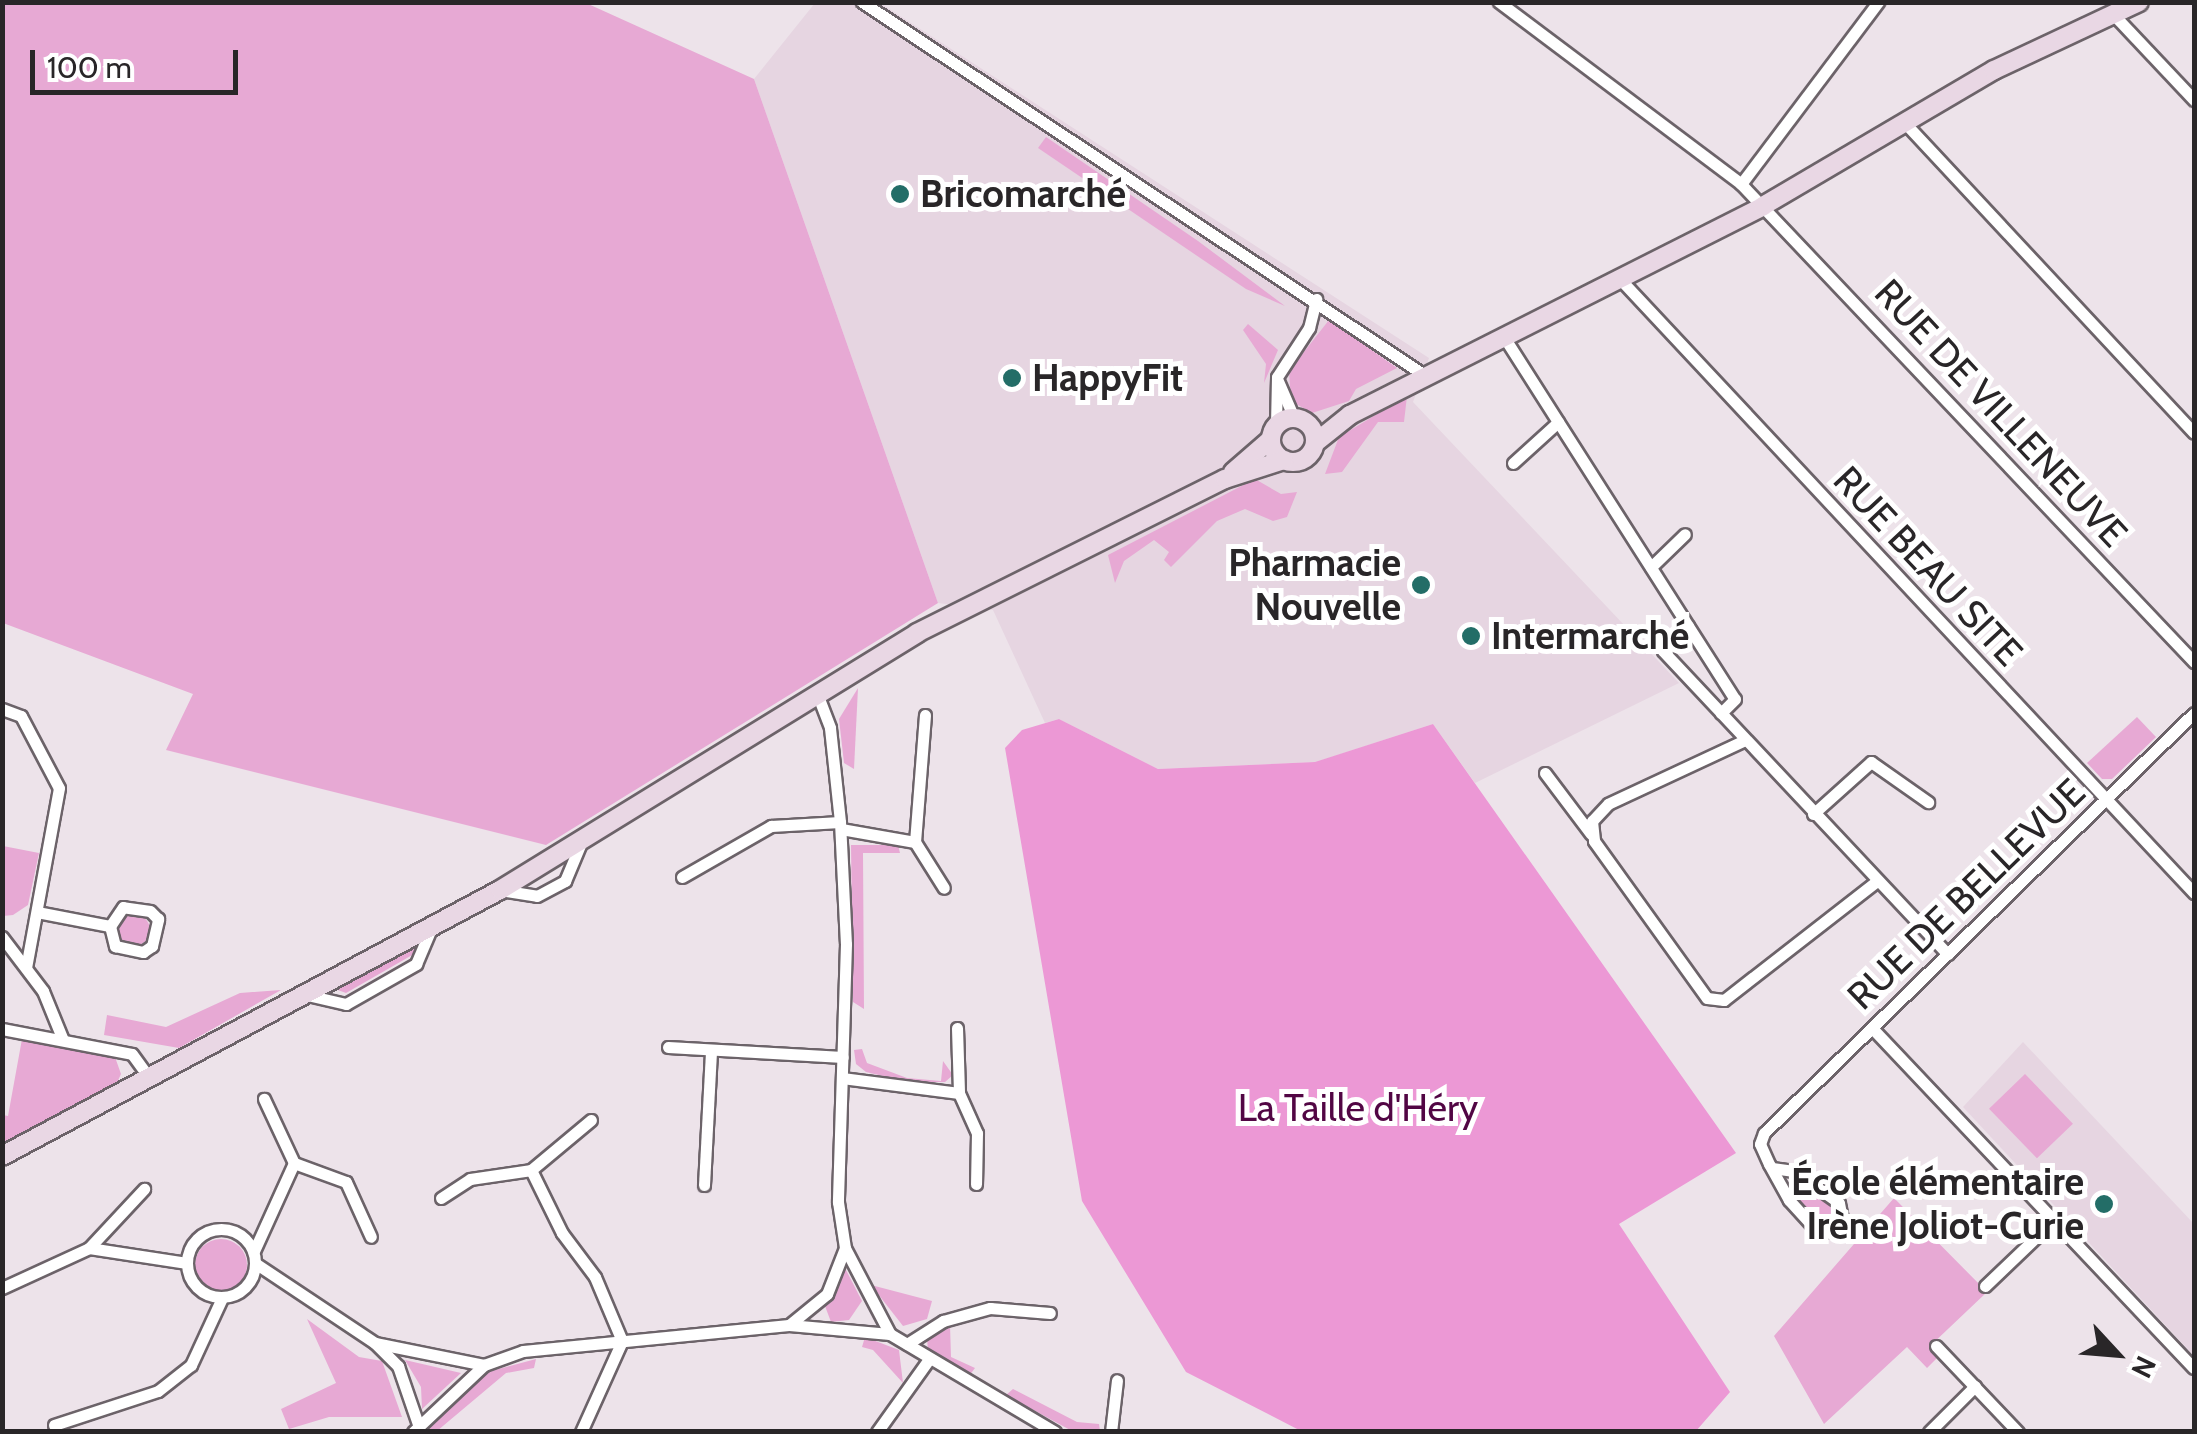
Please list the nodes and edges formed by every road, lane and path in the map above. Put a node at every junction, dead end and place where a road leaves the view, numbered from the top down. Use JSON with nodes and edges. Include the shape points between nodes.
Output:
{"nodes":[{"id":1,"x":862,"y":2,"type":"edge"},
{"id":2,"x":1499,"y":2,"type":"edge"},
{"id":3,"x":1878,"y":2,"type":"edge"},
{"id":4,"x":2139,"y":2,"type":"edge"},
{"id":5,"x":2113,"y":14,"type":"junction"},
{"id":6,"x":2194,"y":100,"type":"edge"},
{"id":7,"x":1904,"y":122,"type":"junction"},
{"id":8,"x":1741,"y":184,"type":"junction"},
{"id":9,"x":1763,"y":206,"type":"junction"},
{"id":10,"x":1620,"y":279,"type":"junction"},
{"id":11,"x":1316,"y":298,"type":"junction"},
{"id":12,"x":1504,"y":337,"type":"junction"},
{"id":13,"x":1426,"y":376,"type":"junction"},
{"id":14,"x":1277,"y":377,"type":"junction"},
{"id":15,"x":1350,"y":414,"type":"junction"},
{"id":16,"x":1558,"y":422,"type":"junction"},
{"id":17,"x":1287,"y":426,"type":"junction"},
{"id":18,"x":2194,"y":433,"type":"edge"},
{"id":19,"x":1314,"y":443,"type":"junction"},
{"id":20,"x":1284,"y":460,"type":"junction"},
{"id":21,"x":1514,"y":463,"type":"dead end"},
{"id":22,"x":1225,"y":479,"type":"junction"},
{"id":23,"x":1685,"y":534,"type":"dead end"},
{"id":24,"x":1650,"y":568,"type":"junction"},
{"id":25,"x":1688,"y":626,"type":"junction"},
{"id":26,"x":2194,"y":662,"type":"edge"},
{"id":27,"x":818,"y":696,"type":"junction"},
{"id":28,"x":2,"y":710,"type":"edge"},
{"id":29,"x":1721,"y":713,"type":"junction"},
{"id":30,"x":2194,"y":713,"type":"edge"},
{"id":31,"x":925,"y":715,"type":"dead end"},
{"id":32,"x":1745,"y":740,"type":"junction"},
{"id":33,"x":1545,"y":772,"type":"dead end"},
{"id":34,"x":2106,"y":799,"type":"junction"},
{"id":35,"x":1928,"y":802,"type":"dead end"},
{"id":36,"x":1813,"y":814,"type":"junction"},
{"id":37,"x":841,"y":826,"type":"junction"},
{"id":38,"x":1590,"y":834,"type":"junction"},
{"id":39,"x":915,"y":842,"type":"junction"},
{"id":40,"x":682,"y":877,"type":"dead end"},
{"id":41,"x":1877,"y":881,"type":"junction"},
{"id":42,"x":944,"y":888,"type":"dead end"},
{"id":43,"x":2194,"y":893,"type":"edge"},
{"id":44,"x":37,"y":912,"type":"junction"},
{"id":45,"x":110,"y":926,"type":"junction"},
{"id":46,"x":430,"y":928,"type":"junction"},
{"id":47,"x":2,"y":937,"type":"edge"},
{"id":48,"x":1948,"y":954,"type":"junction"},
{"id":49,"x":26,"y":968,"type":"junction"},
{"id":50,"x":307,"y":995,"type":"junction"},
{"id":51,"x":958,"y":1028,"type":"dead end"},
{"id":52,"x":1872,"y":1028,"type":"junction"},
{"id":53,"x":2,"y":1030,"type":"edge"},
{"id":54,"x":63,"y":1040,"type":"junction"},
{"id":55,"x":668,"y":1046,"type":"dead end"},
{"id":56,"x":711,"y":1053,"type":"junction"},
{"id":57,"x":843,"y":1057,"type":"junction"},
{"id":58,"x":149,"y":1077,"type":"junction"},
{"id":59,"x":842,"y":1078,"type":"junction"},
{"id":60,"x":959,"y":1093,"type":"junction"},
{"id":61,"x":264,"y":1099,"type":"dead end"},
{"id":62,"x":591,"y":1120,"type":"dead end"},
{"id":63,"x":2,"y":1156,"type":"edge"},
{"id":64,"x":294,"y":1163,"type":"junction"},
{"id":65,"x":1772,"y":1168,"type":"junction"},
{"id":66,"x":532,"y":1170,"type":"junction"},
{"id":67,"x":976,"y":1184,"type":"dead end"},
{"id":68,"x":704,"y":1185,"type":"dead end"},
{"id":69,"x":144,"y":1189,"type":"dead end"},
{"id":70,"x":442,"y":1198,"type":"dead end"},
{"id":71,"x":2054,"y":1220,"type":"junction"},
{"id":72,"x":372,"y":1237,"type":"dead end"},
{"id":73,"x":89,"y":1248,"type":"junction"},
{"id":74,"x":846,"y":1248,"type":"junction"},
{"id":75,"x":254,"y":1257,"type":"junction"},
{"id":76,"x":187,"y":1263,"type":"junction"},
{"id":77,"x":1986,"y":1286,"type":"dead end"},
{"id":78,"x":2,"y":1288,"type":"edge"},
{"id":79,"x":222,"y":1298,"type":"junction"},
{"id":80,"x":1050,"y":1313,"type":"dead end"},
{"id":81,"x":788,"y":1324,"type":"junction"},
{"id":82,"x":890,"y":1334,"type":"junction"},
{"id":83,"x":622,"y":1341,"type":"junction"},
{"id":84,"x":375,"y":1343,"type":"junction"},
{"id":85,"x":907,"y":1344,"type":"junction"},
{"id":86,"x":1936,"y":1346,"type":"dead end"},
{"id":87,"x":928,"y":1362,"type":"junction"},
{"id":88,"x":484,"y":1364,"type":"junction"},
{"id":89,"x":2194,"y":1368,"type":"edge"},
{"id":90,"x":1117,"y":1380,"type":"dead end"},
{"id":91,"x":1975,"y":1386,"type":"junction"},
{"id":92,"x":54,"y":1425,"type":"dead end"},
{"id":93,"x":415,"y":1428,"type":"edge"},
{"id":94,"x":581,"y":1432,"type":"edge"},
{"id":95,"x":877,"y":1432,"type":"edge"},
{"id":96,"x":1056,"y":1432,"type":"edge"},
{"id":97,"x":1111,"y":1432,"type":"edge"},
{"id":98,"x":1929,"y":1432,"type":"edge"},
{"id":99,"x":2018,"y":1432,"type":"edge"}],
"edges":[{"from":1,"to":11,"type":"street"},
{"from":2,"to":8,"type":"street","name":"RUE DE VILLENEUVE"},
{"from":3,"to":8,"type":"street"},
{"from":4,"to":5,"type":"main road"},
{"from":5,"to":6,"type":"street"},
{"from":5,"to":7,"type":"main road"},
{"from":7,"to":9,"type":"main road"},
{"from":7,"to":18,"type":"street"},
{"from":8,"to":9,"type":"street","name":"RUE DE VILLENEUVE"},
{"from":9,"to":10,"type":"main road"},
{"from":9,"to":26,"type":"street","name":"RUE DE VILLENEUVE"},
{"from":10,"to":12,"type":"main road"},
{"from":10,"to":34,"type":"street","name":"RUE BEAU SITE"},
{"from":11,"to":13,"type":"street"},
{"from":11,"to":14,"type":"street","via":[[1309,328]]},
{"from":12,"to":13,"type":"main road"},
{"from":12,"to":16,"type":"street"},
{"from":13,"to":15,"type":"main road"},
{"from":14,"to":17,"type":"street"},
{"from":14,"to":17,"type":"street"},
{"from":15,"to":17,"type":"main road"},
{"from":15,"to":19,"type":"main road"},
{"from":16,"to":21,"type":"street"},
{"from":16,"to":24,"type":"street"},
{"from":17,"to":19,"type":"main road"},
{"from":17,"to":20,"type":"main road"},
{"from":17,"to":22,"type":"main road"},
{"from":19,"to":20,"type":"main road","via":[[1300,461]]},
{"from":20,"to":22,"type":"main road"},
{"from":22,"to":27,"type":"main road","via":[[917,633]]},
{"from":23,"to":24,"type":"street"},
{"from":24,"to":25,"type":"street"},
{"from":25,"to":29,"type":"street","via":[[1735,699]]},
{"from":25,"to":29,"type":"street","via":[[1663,651]]},
{"from":27,"to":37,"type":"street","via":[[830,728]]},
{"from":27,"to":46,"type":"main road"},
{"from":28,"to":44,"type":"street","via":[[20,716],[59,788]]},
{"from":29,"to":32,"type":"street"},
{"from":30,"to":34,"type":"street","name":"RUE DE BELLEVUE"},
{"from":31,"to":39,"type":"street"},
{"from":32,"to":36,"type":"street"},
{"from":32,"to":38,"type":"street","via":[[1608,804]]},
{"from":33,"to":38,"type":"street"},
{"from":34,"to":43,"type":"street","name":"RUE BEAU SITE"},
{"from":34,"to":48,"type":"street","name":"RUE DE BELLEVUE"},
{"from":35,"to":36,"type":"street","via":[[1871,762]]},
{"from":36,"to":41,"type":"street"},
{"from":37,"to":39,"type":"street"},
{"from":37,"to":40,"type":"street","via":[[771,826]]},
{"from":37,"to":57,"type":"street"},
{"from":38,"to":41,"type":"street","via":[[1717,1003]]},
{"from":39,"to":42,"type":"street"},
{"from":41,"to":48,"type":"street"},
{"from":44,"to":45,"type":"street"},
{"from":44,"to":49,"type":"street"},
{"from":45,"to":45,"type":"street","via":[[115,946],[143,952],[152,946],[158,920],[150,910],[123,906]]},
{"from":46,"to":50,"type":"main road"},
{"from":46,"to":50,"type":"street","via":[[416,964],[346,1004]]},
{"from":47,"to":49,"type":"street"},
{"from":48,"to":52,"type":"street","name":"RUE DE BELLEVUE"},
{"from":49,"to":54,"type":"street"},
{"from":50,"to":58,"type":"main road"},
{"from":51,"to":60,"type":"street"},
{"from":52,"to":65,"type":"street","name":"RUE DE BELLEVUE","via":[[1778,1116],[1760,1144]]},
{"from":52,"to":71,"type":"street"},
{"from":53,"to":54,"type":"street"},
{"from":54,"to":58,"type":"street","via":[[132,1054]]},
{"from":55,"to":56,"type":"street"},
{"from":56,"to":57,"type":"street"},
{"from":56,"to":68,"type":"street"},
{"from":57,"to":59,"type":"street"},
{"from":58,"to":63,"type":"main road"},
{"from":59,"to":60,"type":"street"},
{"from":59,"to":74,"type":"street","via":[[838,1202]]},
{"from":60,"to":67,"type":"street","via":[[977,1133]]},
{"from":61,"to":64,"type":"street"},
{"from":62,"to":66,"type":"street"},
{"from":64,"to":72,"type":"street","via":[[346,1182]]},
{"from":64,"to":75,"type":"street"},
{"from":65,"to":65,"type":"street","via":[[1805,1220],[1819,1233],[1834,1230],[1842,1218],[1839,1203],[1794,1171]]},
{"from":66,"to":70,"type":"street","via":[[470,1180]]},
{"from":66,"to":83,"type":"street","via":[[562,1232],[594,1277]]},
{"from":69,"to":73,"type":"street"},
{"from":71,"to":77,"type":"street"},
{"from":71,"to":89,"type":"street"},
{"from":73,"to":76,"type":"street"},
{"from":73,"to":78,"type":"street"},
{"from":74,"to":81,"type":"street","via":[[828,1294]]},
{"from":74,"to":82,"type":"street"},
{"from":75,"to":76,"type":"street","via":[[239,1234],[216,1229],[195,1241]]},
{"from":75,"to":79,"type":"street","via":[[247,1286]]},
{"from":75,"to":84,"type":"street"},
{"from":76,"to":79,"type":"street","via":[[201,1292]]},
{"from":79,"to":92,"type":"street","via":[[192,1365],[158,1392]]},
{"from":80,"to":85,"type":"street","via":[[990,1308],[943,1321]]},
{"from":81,"to":82,"type":"street"},
{"from":81,"to":83,"type":"street"},
{"from":82,"to":85,"type":"street"},
{"from":83,"to":88,"type":"street","via":[[523,1351]]},
{"from":83,"to":94,"type":"street"},
{"from":84,"to":88,"type":"street"},
{"from":84,"to":93,"type":"street","via":[[398,1366]]},
{"from":85,"to":87,"type":"street"},
{"from":86,"to":91,"type":"street"},
{"from":87,"to":95,"type":"street"},
{"from":87,"to":96,"type":"street"},
{"from":88,"to":93,"type":"street"},
{"from":90,"to":97,"type":"street"},
{"from":91,"to":98,"type":"street"},
{"from":91,"to":99,"type":"street"}]}
